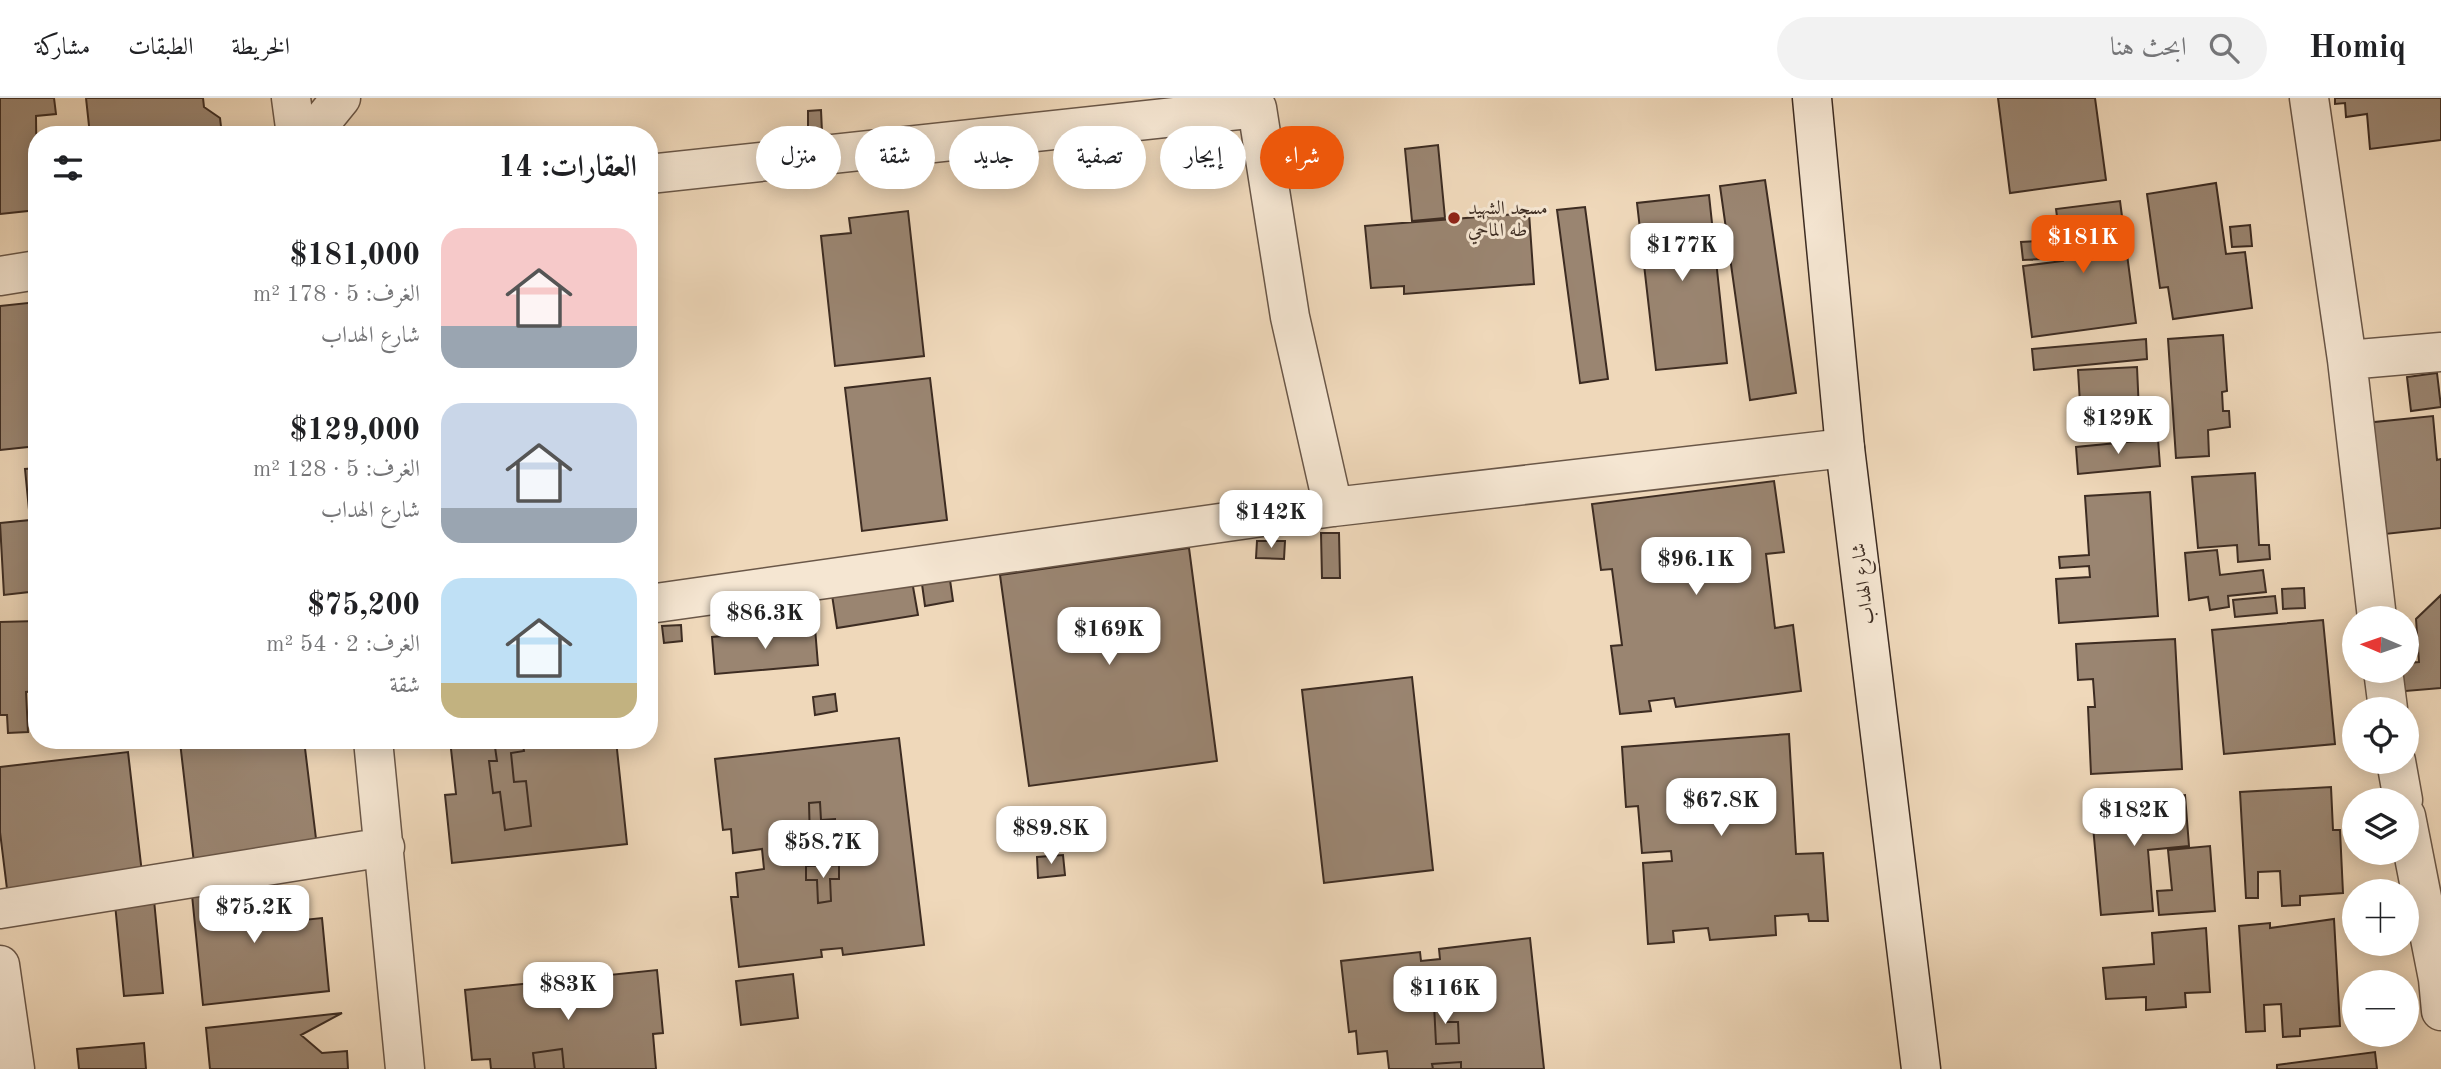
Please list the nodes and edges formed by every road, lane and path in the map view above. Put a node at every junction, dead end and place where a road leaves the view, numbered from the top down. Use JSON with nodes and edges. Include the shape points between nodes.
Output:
{"nodes":[{"id":1,"x":291,"y":98,"type":"edge"},
{"id":2,"x":341,"y":98,"type":"edge"},
{"id":3,"x":1812,"y":98,"type":"edge"},
{"id":4,"x":2309,"y":98,"type":"edge"},
{"id":5,"x":1257,"y":103,"type":"edge"},
{"id":6,"x":295,"y":126,"type":"edge"},
{"id":7,"x":318,"y":126,"type":"edge"},
{"id":8,"x":658,"y":173,"type":"edge"},
{"id":9,"x":28,"y":271,"type":"edge"},
{"id":10,"x":0,"y":276,"type":"edge"},
{"id":11,"x":2441,"y":352,"type":"edge"},
{"id":12,"x":2347,"y":360,"type":"junction"},
{"id":13,"x":1845,"y":447,"type":"junction"},
{"id":14,"x":1333,"y":507,"type":"junction"},
{"id":15,"x":658,"y":603,"type":"edge"},
{"id":16,"x":2376,"y":606,"type":"edge"},
{"id":17,"x":374,"y":749,"type":"edge"},
{"id":18,"x":384,"y":847,"type":"junction"},
{"id":19,"x":2416,"y":865,"type":"edge"},
{"id":20,"x":0,"y":909,"type":"edge"},
{"id":21,"x":0,"y":965,"type":"edge"},
{"id":22,"x":2441,"y":1011,"type":"edge"},
{"id":23,"x":15,"y":1069,"type":"edge"},
{"id":24,"x":405,"y":1069,"type":"edge"},
{"id":25,"x":1921,"y":1069,"type":"edge"}],
"edges":[{"from":1,"to":6,"type":"street"},
{"from":2,"to":7,"type":"street"},
{"from":3,"to":13,"type":"street","name":"شارع الهداب"},
{"from":4,"to":12,"type":"street"},
{"from":5,"to":8,"type":"street"},
{"from":5,"to":14,"type":"street","via":[[1290,317]]},
{"from":9,"to":10,"type":"street"},
{"from":11,"to":12,"type":"street"},
{"from":12,"to":16,"type":"street"},
{"from":13,"to":14,"type":"street"},
{"from":13,"to":25,"type":"street","name":"شارع الهداب"},
{"from":14,"to":15,"type":"street"},
{"from":17,"to":18,"type":"street"},
{"from":18,"to":20,"type":"street"},
{"from":18,"to":24,"type":"street"},
{"from":19,"to":22,"type":"street"},
{"from":21,"to":23,"type":"street"}]}
